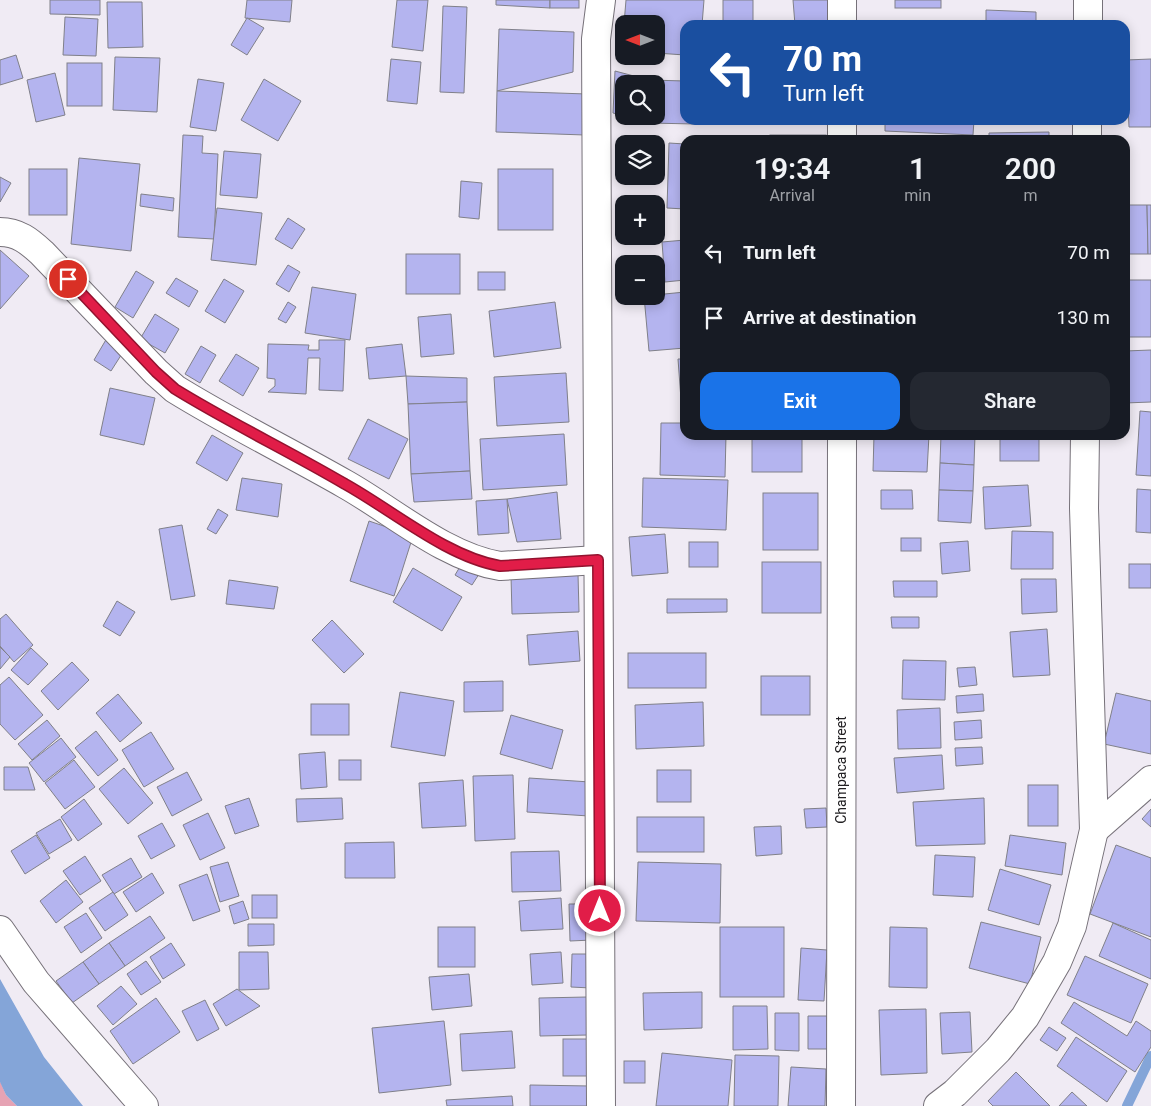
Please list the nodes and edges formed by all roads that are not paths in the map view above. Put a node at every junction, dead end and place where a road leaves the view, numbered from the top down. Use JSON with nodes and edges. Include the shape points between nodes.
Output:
{"nodes":[{"id":1,"x":601,"y":0,"type":"edge"},
{"id":2,"x":842,"y":0,"type":"edge"},
{"id":3,"x":1088,"y":0,"type":"edge"},
{"id":4,"x":842,"y":20,"type":"edge"},
{"id":5,"x":1088,"y":20,"type":"edge"},
{"id":6,"x":0,"y":232,"type":"edge"},
{"id":7,"x":842,"y":440,"type":"edge"},
{"id":8,"x":1085,"y":440,"type":"edge"},
{"id":9,"x":598,"y":560,"type":"junction"},
{"id":10,"x":1151,"y":780,"type":"edge"},
{"id":11,"x":1094,"y":830,"type":"junction"},
{"id":12,"x":0,"y":930,"type":"edge"},
{"id":13,"x":144,"y":1106,"type":"edge"},
{"id":14,"x":601,"y":1106,"type":"edge"},
{"id":15,"x":840,"y":1106,"type":"edge"},
{"id":16,"x":938,"y":1106,"type":"edge"}],
"edges":[{"from":1,"to":9,"type":"street","via":[[596,39]]},
{"from":2,"to":4,"type":"street"},
{"from":3,"to":5,"type":"street"},
{"from":6,"to":9,"type":"street","via":[[27,239],[175,389],[347,484],[453,550],[500,566]]},
{"from":7,"to":15,"type":"street","name":"Champaca Street"},
{"from":8,"to":11,"type":"street","via":[[1084,508]]},
{"from":9,"to":14,"type":"street"},
{"from":10,"to":11,"type":"street"},
{"from":11,"to":16,"type":"street","via":[[1072,926],[1057,962],[1024,1018],[1003,1044]]},
{"from":12,"to":13,"type":"street","via":[[36,982]]}]}
